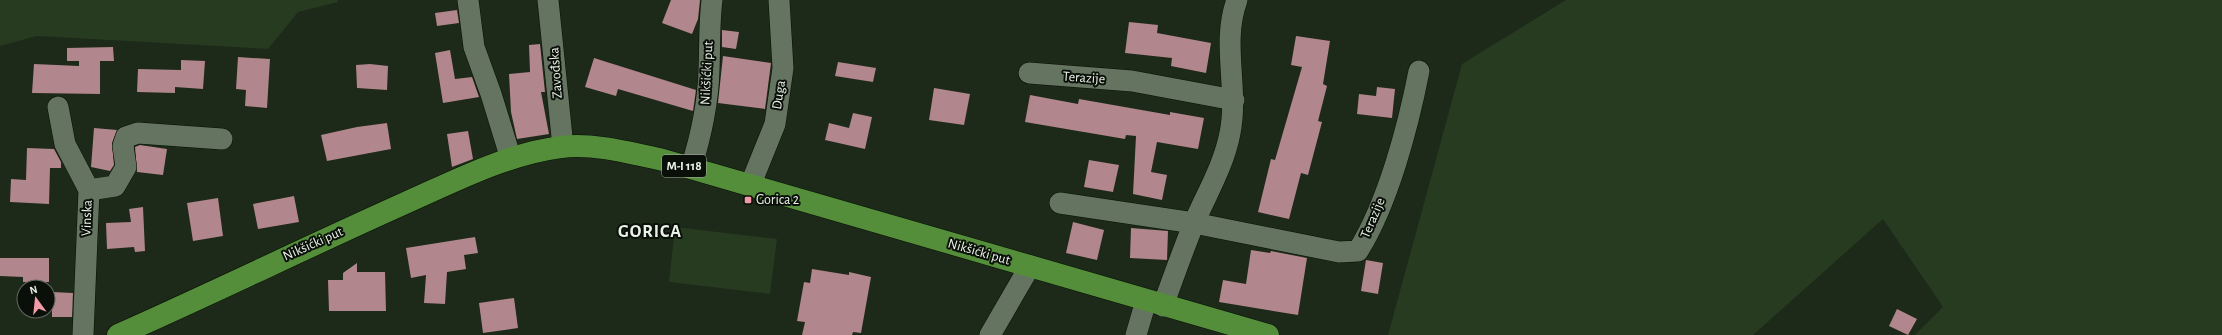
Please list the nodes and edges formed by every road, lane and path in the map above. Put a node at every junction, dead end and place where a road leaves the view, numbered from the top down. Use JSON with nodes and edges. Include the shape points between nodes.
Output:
{"nodes":[{"id":1,"x":468,"y":0,"type":"edge"},
{"id":2,"x":548,"y":0,"type":"edge"},
{"id":3,"x":712,"y":0,"type":"edge"},
{"id":4,"x":779,"y":0,"type":"edge"},
{"id":5,"x":1237,"y":0,"type":"edge"},
{"id":6,"x":1419,"y":71,"type":"dead end"},
{"id":7,"x":1029,"y":74,"type":"dead end"},
{"id":8,"x":1234,"y":100,"type":"junction"},
{"id":9,"x":58,"y":107,"type":"dead end"},
{"id":10,"x":222,"y":138,"type":"dead end"},
{"id":11,"x":563,"y":147,"type":"junction"},
{"id":12,"x":511,"y":158,"type":"junction"},
{"id":13,"x":691,"y":168,"type":"junction"},
{"id":14,"x":750,"y":186,"type":"junction"},
{"id":15,"x":89,"y":190,"type":"junction"},
{"id":16,"x":1060,"y":203,"type":"dead end"},
{"id":17,"x":1194,"y":223,"type":"junction"},
{"id":18,"x":1030,"y":266,"type":"junction"},
{"id":19,"x":1154,"y":303,"type":"junction"},
{"id":20,"x":83,"y":335,"type":"edge"},
{"id":21,"x":118,"y":335,"type":"edge"},
{"id":22,"x":990,"y":335,"type":"edge"},
{"id":23,"x":1136,"y":335,"type":"edge"},
{"id":24,"x":1268,"y":335,"type":"edge"}],
"edges":[{"from":1,"to":12,"type":"street","via":[[474,47]]},
{"from":2,"to":11,"type":"street","name":"Zavođska"},
{"from":3,"to":13,"type":"street","name":"Nikšićki put","via":[[704,124]]},
{"from":4,"to":14,"type":"street","name":"Duga","via":[[783,68],[776,117]]},
{"from":5,"to":8,"type":"street","via":[[1230,21]]},
{"from":6,"to":17,"type":"street","name":"Terazije","via":[[1400,152],[1371,231],[1358,251],[1339,252]]},
{"from":7,"to":8,"type":"street","name":"Terazije","via":[[1132,81]]},
{"from":8,"to":17,"type":"street","via":[[1223,160]]},
{"from":9,"to":15,"type":"street","name":"Vinska","via":[[65,144]]},
{"from":10,"to":15,"type":"street","via":[[138,133],[126,137],[123,146],[126,167],[115,186]]},
{"from":11,"to":12,"type":"main road","name":"Nikšićki put","number":"M-I 118"},
{"from":11,"to":13,"type":"main road","name":"Nikšićki put","number":"M-I 118","via":[[607,148]]},
{"from":12,"to":21,"type":"main road","name":"Nikšićki put","number":"M-I 118","via":[[295,252]]},
{"from":13,"to":14,"type":"main road","name":"Nikšićki put","number":"M-I 118"},
{"from":14,"to":18,"type":"main road","name":"Nikšićki put","number":"M-I 118"},
{"from":15,"to":20,"type":"street","name":"Vinska"},
{"from":16,"to":17,"type":"street","name":"Terazije"},
{"from":17,"to":19,"type":"street"},
{"from":18,"to":19,"type":"main road","name":"Nikšićki put","number":"M-I 118"},
{"from":18,"to":22,"type":"street"},
{"from":19,"to":23,"type":"street"},
{"from":19,"to":24,"type":"main road","name":"Nikšićki put","number":"M-I 118"}]}
